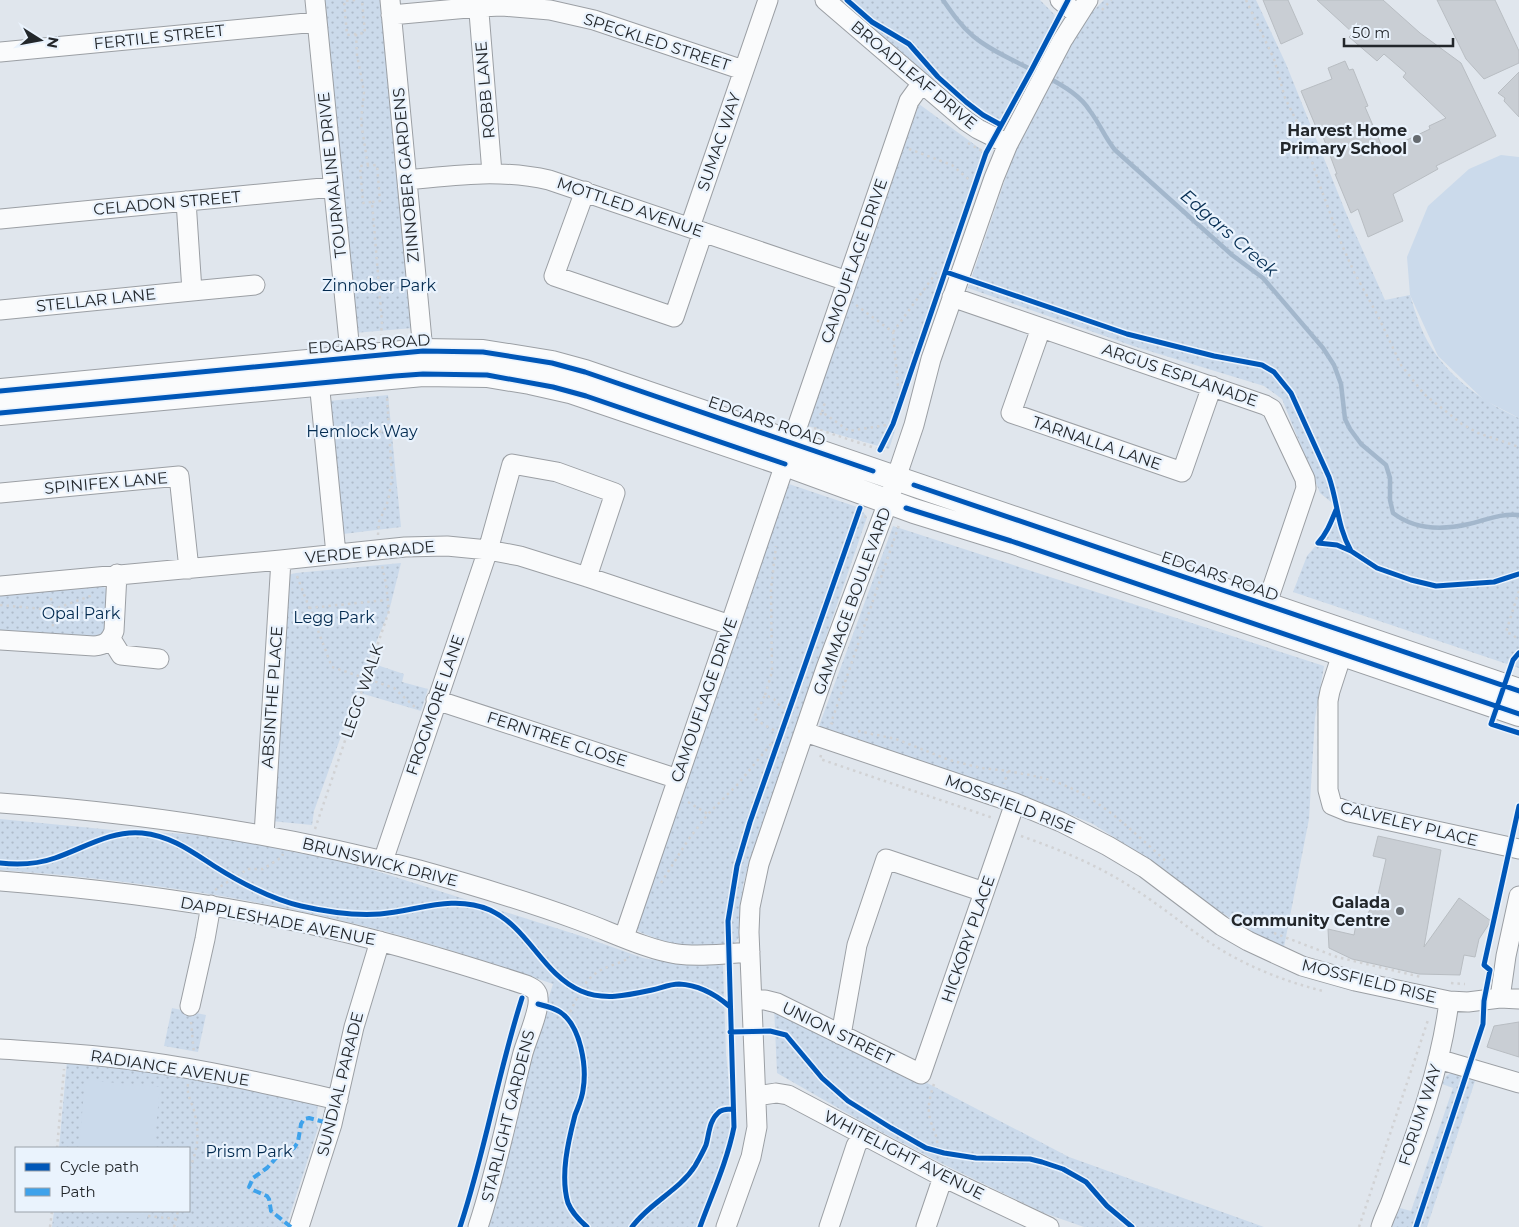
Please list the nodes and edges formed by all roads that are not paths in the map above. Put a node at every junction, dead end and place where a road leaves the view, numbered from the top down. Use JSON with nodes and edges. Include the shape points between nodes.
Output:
{"nodes":[{"id":1,"x":315,"y":0,"type":"edge"},
{"id":2,"x":768,"y":0,"type":"edge"},
{"id":3,"x":825,"y":0,"type":"edge"},
{"id":4,"x":1060,"y":0,"type":"edge"},
{"id":5,"x":478,"y":3,"type":"edge"},
{"id":6,"x":390,"y":8,"type":"edge"},
{"id":7,"x":1083,"y":8,"type":"edge"},
{"id":8,"x":317,"y":22,"type":"junction"},
{"id":9,"x":0,"y":52,"type":"edge"},
{"id":10,"x":744,"y":70,"type":"junction"},
{"id":11,"x":922,"y":83,"type":"junction"},
{"id":12,"x":1008,"y":144,"type":"junction"},
{"id":13,"x":492,"y":173,"type":"junction"},
{"id":14,"x":407,"y":180,"type":"junction"},
{"id":15,"x":333,"y":187,"type":"junction"},
{"id":16,"x":585,"y":191,"type":"junction"},
{"id":17,"x":186,"y":201,"type":"junction"},
{"id":18,"x":0,"y":219,"type":"edge"},
{"id":19,"x":697,"y":230,"type":"junction"},
{"id":20,"x":847,"y":281,"type":"junction"},
{"id":21,"x":255,"y":285,"type":"dead end"},
{"id":22,"x":192,"y":291,"type":"junction"},
{"id":23,"x":952,"y":297,"type":"junction"},
{"id":24,"x":0,"y":310,"type":"edge"},
{"id":25,"x":1041,"y":328,"type":"junction"},
{"id":26,"x":423,"y":351,"type":"junction"},
{"id":27,"x":383,"y":365,"type":"junction"},
{"id":28,"x":352,"y":368,"type":"junction"},
{"id":29,"x":318,"y":372,"type":"junction"},
{"id":30,"x":1212,"y":386,"type":"junction"},
{"id":31,"x":0,"y":391,"type":"edge"},
{"id":32,"x":0,"y":413,"type":"edge"},
{"id":33,"x":795,"y":444,"type":"junction"},
{"id":34,"x":896,"y":478,"type":"junction"},
{"id":35,"x":0,"y":493,"type":"edge"},
{"id":36,"x":888,"y":502,"type":"junction"},
{"id":37,"x":488,"y":550,"type":"junction"},
{"id":38,"x":336,"y":554,"type":"junction"},
{"id":39,"x":281,"y":567,"type":"junction"},
{"id":40,"x":189,"y":569,"type":"junction"},
{"id":41,"x":117,"y":574,"type":"junction"},
{"id":42,"x":587,"y":577,"type":"junction"},
{"id":43,"x":0,"y":586,"type":"edge"},
{"id":44,"x":1263,"y":615,"type":"junction"},
{"id":45,"x":730,"y":625,"type":"junction"},
{"id":46,"x":111,"y":639,"type":"junction"},
{"id":47,"x":0,"y":640,"type":"edge"},
{"id":48,"x":1342,"y":654,"type":"junction"},
{"id":49,"x":159,"y":659,"type":"dead end"},
{"id":50,"x":1519,"y":691,"type":"edge"},
{"id":51,"x":434,"y":708,"type":"junction"},
{"id":52,"x":1519,"y":714,"type":"edge"},
{"id":53,"x":808,"y":724,"type":"junction"},
{"id":54,"x":675,"y":787,"type":"junction"},
{"id":55,"x":0,"y":803,"type":"edge"},
{"id":56,"x":1015,"y":803,"type":"junction"},
{"id":57,"x":264,"y":835,"type":"junction"},
{"id":58,"x":1519,"y":849,"type":"edge"},
{"id":59,"x":383,"y":861,"type":"junction"},
{"id":60,"x":0,"y":881,"type":"edge"},
{"id":61,"x":984,"y":892,"type":"junction"},
{"id":62,"x":1519,"y":896,"type":"edge"},
{"id":63,"x":211,"y":905,"type":"junction"},
{"id":64,"x":630,"y":939,"type":"junction"},
{"id":65,"x":380,"y":941,"type":"junction"},
{"id":66,"x":750,"y":952,"type":"junction"},
{"id":67,"x":1449,"y":992,"type":"junction"},
{"id":68,"x":1500,"y":998,"type":"junction"},
{"id":69,"x":1519,"y":999,"type":"edge"},
{"id":70,"x":752,"y":1000,"type":"junction"},
{"id":71,"x":538,"y":1004,"type":"joint"},
{"id":72,"x":190,"y":1006,"type":"road end"},
{"id":73,"x":841,"y":1035,"type":"junction"},
{"id":74,"x":0,"y":1049,"type":"edge"},
{"id":75,"x":1438,"y":1059,"type":"junction"},
{"id":76,"x":928,"y":1077,"type":"joint"},
{"id":77,"x":1519,"y":1083,"type":"edge"},
{"id":78,"x":757,"y":1096,"type":"junction"},
{"id":79,"x":338,"y":1100,"type":"junction"},
{"id":80,"x":862,"y":1135,"type":"junction"},
{"id":81,"x":936,"y":1174,"type":"junction"},
{"id":82,"x":299,"y":1227,"type":"edge"},
{"id":83,"x":478,"y":1227,"type":"edge"},
{"id":84,"x":726,"y":1227,"type":"edge"},
{"id":85,"x":829,"y":1227,"type":"edge"},
{"id":86,"x":926,"y":1227,"type":"edge"},
{"id":87,"x":1049,"y":1227,"type":"edge"},
{"id":88,"x":1381,"y":1227,"type":"edge"}],
"edges":[{"from":1,"to":8,"type":"street","name":"TOURMALINE DRIVE"},
{"from":2,"to":10,"type":"street","name":"SUMAC WAY"},
{"from":3,"to":11,"type":"street","name":"BROADLEAF DRIVE"},
{"from":4,"to":7,"type":"street"},
{"from":5,"to":6,"type":"street","name":"SPECKLED STREET"},
{"from":5,"to":10,"type":"street","name":"SPECKLED STREET","via":[[571,14]]},
{"from":5,"to":13,"type":"street","name":"ROBB LANE"},
{"from":6,"to":14,"type":"street","name":"ZINNOBER GARDENS"},
{"from":7,"to":12,"type":"street","name":"GAMMAGE BOULEVARD"},
{"from":8,"to":9,"type":"street","name":"FERTILE STREET"},
{"from":8,"to":15,"type":"street","name":"TOURMALINE DRIVE"},
{"from":10,"to":19,"type":"street","name":"SUMAC WAY"},
{"from":11,"to":12,"type":"street","name":"BROADLEAF DRIVE","via":[[978,129]]},
{"from":11,"to":20,"type":"street","name":"CAMOUFLAGE DRIVE","via":[[908,101]]},
{"from":12,"to":23,"type":"street","name":"GAMMAGE BOULEVARD","via":[[949,273]]},
{"from":13,"to":14,"type":"street","name":"MOTTLED AVENUE"},
{"from":13,"to":16,"type":"street","name":"MOTTLED AVENUE","via":[[532,176]]},
{"from":14,"to":26,"type":"street","name":"ZINNOBER GARDENS"},
{"from":15,"to":17,"type":"street","name":"CELADON STREET"},
{"from":15,"to":28,"type":"street","name":"TOURMALINE DRIVE"},
{"from":16,"to":19,"type":"street","name":"MOTTLED AVENUE"},
{"from":16,"to":19,"type":"street","name":"SUMAC WAY","via":[[554,276],[674,317]]},
{"from":17,"to":18,"type":"street","name":"CELADON STREET"},
{"from":17,"to":22,"type":"street"},
{"from":19,"to":20,"type":"street","name":"MOTTLED AVENUE"},
{"from":20,"to":33,"type":"street","name":"CAMOUFLAGE DRIVE"},
{"from":21,"to":22,"type":"street","name":"STELLAR LANE"},
{"from":22,"to":24,"type":"street","name":"STELLAR LANE"},
{"from":23,"to":25,"type":"street","name":"ARGUS ESPLANADE"},
{"from":23,"to":34,"type":"street","name":"GAMMAGE BOULEVARD"},
{"from":25,"to":30,"type":"street","name":"ARGUS ESPLANADE"},
{"from":25,"to":30,"type":"street","name":"TARNALLA LANE","via":[[1011,413],[1182,472]]},
{"from":26,"to":27,"type":"main road","name":"EDGARS ROAD"},
{"from":26,"to":33,"type":"main road","name":"EDGARS ROAD","via":[[483,352],[552,363]]},
{"from":27,"to":28,"type":"main road","name":"EDGARS ROAD"},
{"from":27,"to":33,"type":"main road","name":"EDGARS ROAD","via":[[423,374],[487,375],[538,383]]},
{"from":28,"to":29,"type":"main road","name":"EDGARS ROAD"},
{"from":29,"to":31,"type":"main road","name":"EDGARS ROAD"},
{"from":29,"to":32,"type":"main road","name":"EDGARS ROAD"},
{"from":29,"to":38,"type":"street"},
{"from":30,"to":44,"type":"street","name":"ARGUS ESPLANADE","via":[[1272,409],[1305,479],[1305,494]]},
{"from":33,"to":34,"type":"main road","name":"EDGARS ROAD"},
{"from":33,"to":36,"type":"main road","name":"EDGARS ROAD"},
{"from":33,"to":45,"type":"street","name":"CAMOUFLAGE DRIVE"},
{"from":34,"to":36,"type":"street","name":"GAMMAGE BOULEVARD"},
{"from":34,"to":44,"type":"main road","name":"EDGARS ROAD"},
{"from":35,"to":40,"type":"street","name":"SPINIFEX LANE","via":[[179,476]]},
{"from":36,"to":44,"type":"main road","name":"EDGARS ROAD"},
{"from":36,"to":53,"type":"street","name":"GAMMAGE BOULEVARD"},
{"from":37,"to":38,"type":"street","name":"VERDE PARADE","via":[[427,546]]},
{"from":37,"to":42,"type":"street","name":"VERDE PARADE","via":[[520,556]]},
{"from":37,"to":42,"type":"street","name":"FROGMORE LANE","via":[[512,464],[557,472],[614,493]]},
{"from":37,"to":51,"type":"street","name":"FROGMORE LANE"},
{"from":38,"to":39,"type":"street","name":"VERDE PARADE"},
{"from":39,"to":40,"type":"street","name":"VERDE PARADE"},
{"from":39,"to":57,"type":"street","name":"ABSINTHE PLACE"},
{"from":40,"to":41,"type":"street","name":"VERDE PARADE"},
{"from":41,"to":43,"type":"street","name":"VERDE PARADE"},
{"from":41,"to":46,"type":"street"},
{"from":42,"to":45,"type":"street","name":"VERDE PARADE"},
{"from":44,"to":48,"type":"main road","name":"EDGARS ROAD"},
{"from":44,"to":50,"type":"main road","name":"EDGARS ROAD"},
{"from":45,"to":54,"type":"street","name":"CAMOUFLAGE DRIVE"},
{"from":46,"to":47,"type":"street","via":[[104,645],[94,646]]},
{"from":46,"to":49,"type":"street","via":[[121,655]]},
{"from":48,"to":52,"type":"main road","name":"EDGARS ROAD"},
{"from":48,"to":58,"type":"street","name":"CALVELEY PLACE","via":[[1328,702],[1328,790],[1332,804],[1348,812]]},
{"from":51,"to":54,"type":"street","name":"FERNTREE CLOSE"},
{"from":51,"to":59,"type":"street","name":"FROGMORE LANE"},
{"from":53,"to":56,"type":"street","name":"MOSSFIELD RISE","via":[[826,739]]},
{"from":53,"to":66,"type":"street","name":"GAMMAGE BOULEVARD","via":[[753,887]]},
{"from":54,"to":64,"type":"street","name":"CAMOUFLAGE DRIVE"},
{"from":55,"to":57,"type":"street","name":"BRUNSWICK DRIVE","via":[[126,815]]},
{"from":56,"to":61,"type":"street","name":"HICKORY PLACE"},
{"from":56,"to":67,"type":"street","name":"MOSSFIELD RISE","via":[[1108,846],[1145,868],[1222,926],[1275,954],[1330,974]]},
{"from":57,"to":59,"type":"street","name":"BRUNSWICK DRIVE"},
{"from":59,"to":64,"type":"street","name":"BRUNSWICK DRIVE","via":[[561,913]]},
{"from":60,"to":63,"type":"street","name":"DAPPLESHADE AVENUE"},
{"from":61,"to":73,"type":"street","via":[[886,859],[856,945]]},
{"from":61,"to":76,"type":"street","name":"HICKORY PLACE"},
{"from":62,"to":68,"type":"street"},
{"from":63,"to":65,"type":"street","name":"DAPPLESHADE AVENUE"},
{"from":63,"to":72,"type":"street"},
{"from":64,"to":66,"type":"street","name":"BRUNSWICK DRIVE","via":[[684,955]]},
{"from":65,"to":71,"type":"street","name":"DAPPLESHADE AVENUE","via":[[526,985],[538,994]]},
{"from":65,"to":79,"type":"street","name":"SUNDIAL PARADE","via":[[354,1027]]},
{"from":66,"to":70,"type":"street","name":"GAMMAGE BOULEVARD"},
{"from":67,"to":68,"type":"street","name":"MOSSFIELD RISE","via":[[1468,1002]]},
{"from":67,"to":75,"type":"street","name":"FORUM WAY"},
{"from":68,"to":69,"type":"street","name":"MOSSFIELD RISE"},
{"from":70,"to":73,"type":"street","name":"UNION STREET","via":[[777,1002]]},
{"from":70,"to":78,"type":"street","name":"GAMMAGE BOULEVARD"},
{"from":71,"to":83,"type":"street","name":"STARLIGHT GARDENS","via":[[516,1079],[492,1186]]},
{"from":73,"to":76,"type":"street","name":"UNION STREET"},
{"from":74,"to":79,"type":"street","name":"RADIANCE AVENUE","via":[[140,1061]]},
{"from":75,"to":77,"type":"street"},
{"from":75,"to":88,"type":"street","name":"FORUM WAY"},
{"from":78,"to":80,"type":"street","name":"WHITELIGHT AVENUE","via":[[776,1093],[788,1096]]},
{"from":78,"to":84,"type":"street","name":"GAMMAGE BOULEVARD","via":[[757,1127],[752,1157]]},
{"from":79,"to":82,"type":"street","name":"SUNDIAL PARADE"},
{"from":80,"to":81,"type":"street","name":"WHITELIGHT AVENUE"},
{"from":80,"to":85,"type":"street"},
{"from":81,"to":86,"type":"street"},
{"from":81,"to":87,"type":"street","name":"WHITELIGHT AVENUE"}]}
